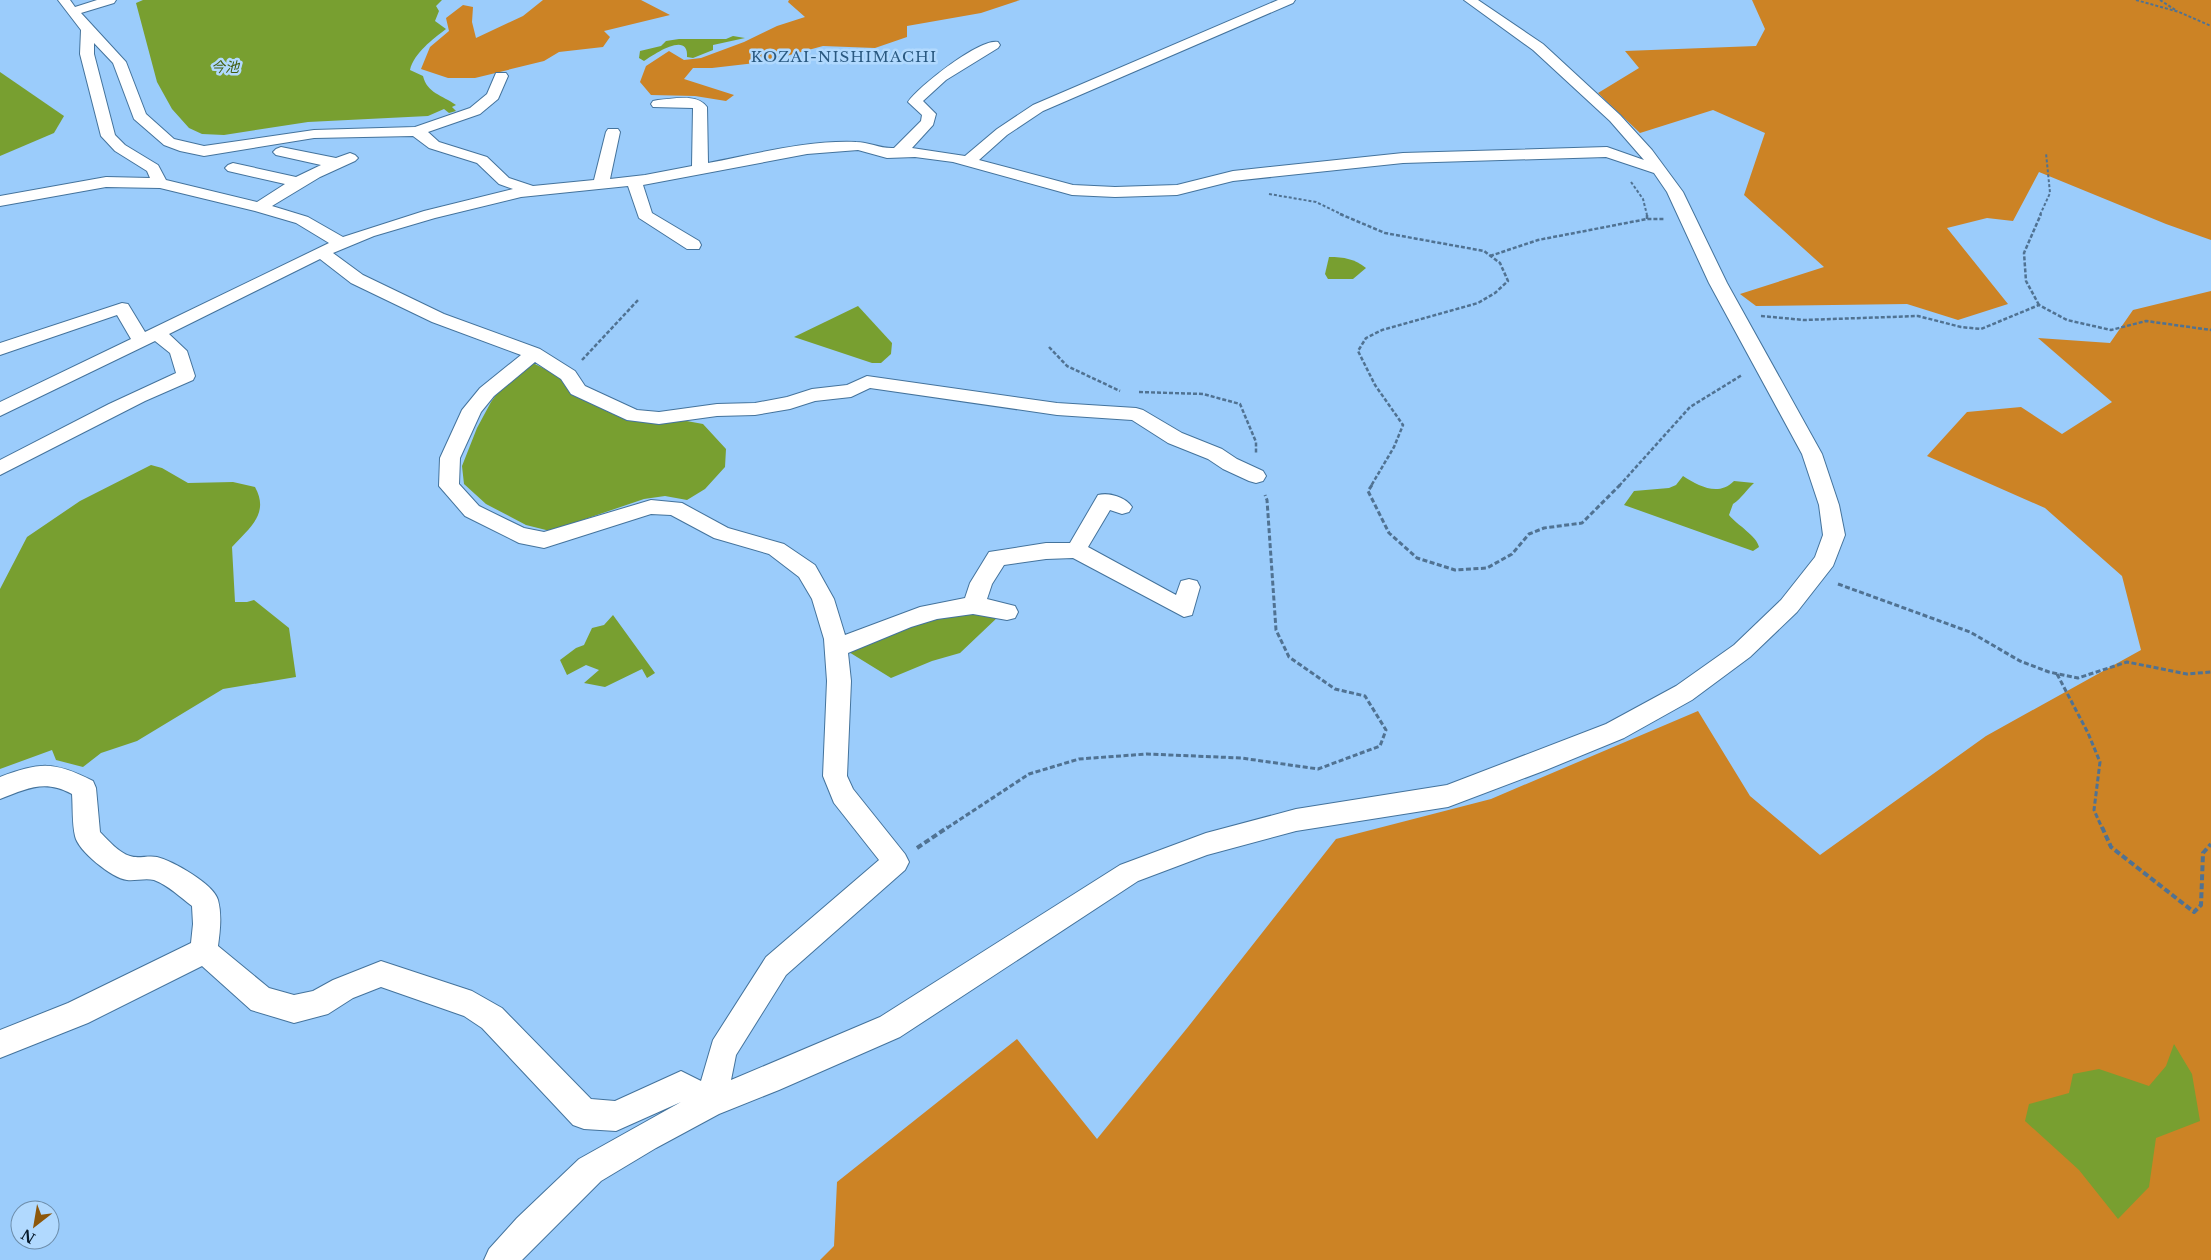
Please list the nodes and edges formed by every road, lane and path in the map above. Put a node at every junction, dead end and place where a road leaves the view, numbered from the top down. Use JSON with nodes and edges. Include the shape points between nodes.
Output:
{"nodes":[{"id":1,"x":110,"y":0,"type":"edge"},
{"id":2,"x":1289,"y":0,"type":"edge"},
{"id":3,"x":1470,"y":0,"type":"edge"},
{"id":4,"x":2136,"y":0,"type":"edge"},
{"id":5,"x":2160,"y":0,"type":"edge"},
{"id":6,"x":68,"y":6,"type":"edge"},
{"id":7,"x":2179,"y":12,"type":"junction"},
{"id":8,"x":2211,"y":26,"type":"edge"},
{"id":9,"x":88,"y":28,"type":"junction"},
{"id":10,"x":993,"y":45,"type":"dead end"},
{"id":11,"x":501,"y":76,"type":"dead end"},
{"id":12,"x":658,"y":104,"type":"dead end"},
{"id":13,"x":417,"y":132,"type":"junction"},
{"id":14,"x":612,"y":132,"type":"dead end"},
{"id":15,"x":281,"y":152,"type":"dead end"},
{"id":16,"x":899,"y":152,"type":"junction"},
{"id":17,"x":1607,"y":152,"type":"junction"},
{"id":18,"x":2046,"y":153,"type":"dead end"},
{"id":19,"x":969,"y":162,"type":"junction"},
{"id":20,"x":233,"y":168,"type":"dead end"},
{"id":21,"x":700,"y":169,"type":"junction"},
{"id":22,"x":1660,"y":171,"type":"junction"},
{"id":23,"x":634,"y":181,"type":"junction"},
{"id":24,"x":296,"y":182,"type":"junction"},
{"id":25,"x":160,"y":183,"type":"junction"},
{"id":26,"x":601,"y":184,"type":"junction"},
{"id":27,"x":533,"y":191,"type":"junction"},
{"id":28,"x":1262,"y":193,"type":"dead end"},
{"id":29,"x":0,"y":201,"type":"edge"},
{"id":30,"x":260,"y":208,"type":"junction"},
{"id":31,"x":1647,"y":219,"type":"junction"},
{"id":32,"x":1687,"y":219,"type":"junction"},
{"id":33,"x":341,"y":244,"type":"junction"},
{"id":34,"x":693,"y":245,"type":"dead end"},
{"id":35,"x":321,"y":252,"type":"junction"},
{"id":36,"x":1490,"y":256,"type":"junction"},
{"id":37,"x":639,"y":300,"type":"dead end"},
{"id":38,"x":2039,"y":305,"type":"junction"},
{"id":39,"x":1735,"y":314,"type":"junction"},
{"id":40,"x":2211,"y":330,"type":"edge"},
{"id":41,"x":149,"y":337,"type":"junction"},
{"id":42,"x":1049,"y":347,"type":"dead end"},
{"id":43,"x":0,"y":349,"type":"edge"},
{"id":44,"x":534,"y":353,"type":"junction"},
{"id":45,"x":1762,"y":364,"type":"junction"},
{"id":46,"x":568,"y":375,"type":"junction"},
{"id":47,"x":1124,"y":392,"type":"dead end"},
{"id":48,"x":1132,"y":392,"type":"dead end"},
{"id":49,"x":1,"y":406,"type":"edge"},
{"id":50,"x":0,"y":468,"type":"edge"},
{"id":51,"x":1256,"y":476,"type":"junction"},
{"id":52,"x":1122,"y":506,"type":"dead end"},
{"id":53,"x":1076,"y":550,"type":"junction"},
{"id":54,"x":1814,"y":575,"type":"junction"},
{"id":55,"x":1189,"y":587,"type":"dead end"},
{"id":56,"x":974,"y":606,"type":"junction"},
{"id":57,"x":1007,"y":612,"type":"dead end"},
{"id":58,"x":836,"y":648,"type":"junction"},
{"id":59,"x":2211,"y":672,"type":"edge"},
{"id":60,"x":2057,"y":674,"type":"junction"},
{"id":61,"x":0,"y":788,"type":"edge"},
{"id":62,"x":2211,"y":844,"type":"edge"},
{"id":63,"x":896,"y":862,"type":"junction"},
{"id":64,"x":204,"y":951,"type":"junction"},
{"id":65,"x":0,"y":1044,"type":"edge"},
{"id":66,"x":711,"y":1102,"type":"junction"},
{"id":67,"x":500,"y":1260,"type":"edge"}],
"edges":[{"from":1,"to":6,"type":"street"},
{"from":2,"to":19,"type":"street","via":[[1038,108],[1012,124]]},
{"from":3,"to":22,"type":"street","via":[[1538,47],[1615,118]]},
{"from":4,"to":7,"type":"path"},
{"from":5,"to":7,"type":"path"},
{"from":6,"to":9,"type":"street"},
{"from":7,"to":8,"type":"path"},
{"from":9,"to":13,"type":"street","via":[[119,62],[139,116],[169,142],[185,148],[204,151],[314,134]]},
{"from":9,"to":25,"type":"street","via":[[87,54],[108,136],[120,148],[153,168]]},
{"from":10,"to":16,"type":"street","via":[[922,92],[915,102],[929,114],[928,122]]},
{"from":11,"to":13,"type":"street","via":[[493,96],[475,111]]},
{"from":12,"to":21,"type":"street","via":[[695,103],[700,107]]},
{"from":13,"to":27,"type":"street","via":[[434,145],[482,160],[504,181]]},
{"from":14,"to":26,"type":"street"},
{"from":15,"to":24,"type":"street","via":[[343,161]]},
{"from":16,"to":19,"type":"street"},
{"from":16,"to":21,"type":"street","via":[[887,153],[858,146],[807,148]]},
{"from":17,"to":19,"type":"street","via":[[1403,158],[1233,176],[1177,190],[1114,192],[1064,188]]},
{"from":17,"to":22,"type":"street"},
{"from":17,"to":31,"type":"path","via":[[1639,191],[1648,210]]},
{"from":18,"to":38,"type":"path","via":[[2050,193],[2024,253],[2026,281]]},
{"from":20,"to":24,"type":"street"},
{"from":21,"to":23,"type":"street"},
{"from":22,"to":32,"type":"street","via":[[1675,192]]},
{"from":23,"to":26,"type":"street"},
{"from":23,"to":34,"type":"street","via":[[645,215]]},
{"from":24,"to":30,"type":"street"},
{"from":25,"to":29,"type":"street","via":[[106,182]]},
{"from":25,"to":30,"type":"street"},
{"from":26,"to":27,"type":"street"},
{"from":27,"to":33,"type":"street","via":[[430,214],[368,232]]},
{"from":28,"to":36,"type":"path","via":[[1316,202],[1385,233],[1484,251]]},
{"from":30,"to":33,"type":"street","via":[[302,220]]},
{"from":31,"to":32,"type":"path"},
{"from":31,"to":36,"type":"path","via":[[1538,240]]},
{"from":32,"to":39,"type":"street"},
{"from":33,"to":35,"type":"street"},
{"from":35,"to":41,"type":"street"},
{"from":35,"to":44,"type":"street","via":[[357,280],[438,318]]},
{"from":36,"to":45,"type":"path","via":[[1500,263],[1508,282],[1495,294],[1478,303],[1382,330],[1366,338],[1358,351],[1375,385],[1403,425],[1368,491],[1389,533],[1417,558],[1455,570],[1486,568],[1512,554],[1529,534],[1544,528],[1582,523],[1690,407]]},
{"from":37,"to":46,"type":"path"},
{"from":38,"to":39,"type":"path","via":[[1981,328],[1961,328],[1918,316],[1804,320]]},
{"from":38,"to":40,"type":"path","via":[[2067,320],[2111,330],[2146,321]]},
{"from":39,"to":45,"type":"street"},
{"from":41,"to":43,"type":"street","via":[[122,308]]},
{"from":41,"to":49,"type":"street"},
{"from":41,"to":50,"type":"street","via":[[178,351],[186,376],[138,395]]},
{"from":42,"to":47,"type":"path","via":[[1067,366]]},
{"from":44,"to":46,"type":"street"},
{"from":44,"to":58,"type":"street","via":[[487,392],[472,410],[450,458],[449,486],[472,510],[519,535],[544,540],[651,507],[676,508],[721,533],[776,549],[807,571],[823,598]]},
{"from":45,"to":54,"type":"street","via":[[1812,454],[1829,505],[1834,536],[1825,560]]},
{"from":46,"to":51,"type":"street","via":[[578,390],[634,416],[659,418],[790,403],[812,396],[851,391],[867,382],[1057,409],[1136,414],[1174,438]]},
{"from":48,"to":51,"type":"path","via":[[1220,396],[1240,404],[1256,442]]},
{"from":51,"to":63,"type":"path","via":[[1267,500],[1276,630],[1289,657],[1335,689],[1364,696],[1386,730],[1380,746],[1318,769],[1241,758],[1147,754],[1079,759],[1029,774]]},
{"from":52,"to":53,"type":"street","via":[[1105,500]]},
{"from":53,"to":55,"type":"street","via":[[1184,609]]},
{"from":53,"to":56,"type":"street","via":[[997,558],[981,583]]},
{"from":54,"to":60,"type":"path","via":[[1970,632],[2020,661]]},
{"from":54,"to":66,"type":"street","via":[[1789,606],[1742,651],[1684,693],[1615,731],[1448,796],[1296,820],[1206,844],[1129,873],[890,1028]]},
{"from":56,"to":57,"type":"street"},
{"from":56,"to":58,"type":"street","via":[[939,610],[894,623]]},
{"from":58,"to":63,"type":"street","via":[[839,681],[835,776],[843,795]]},
{"from":59,"to":60,"type":"path","via":[[2188,674],[2127,662],[2078,678]]},
{"from":60,"to":62,"type":"path","via":[[2100,762],[2094,810],[2111,847],[2194,912],[2202,905],[2203,853]]},
{"from":61,"to":64,"type":"street","via":[[44,774],[67,778],[84,788],[88,837],[104,854],[126,868],[155,868],[180,881],[205,900]]},
{"from":63,"to":66,"type":"street","via":[[776,966],[723,1050]]},
{"from":64,"to":65,"type":"street","via":[[88,1010]]},
{"from":64,"to":66,"type":"street","via":[[262,1000],[294,1010],[318,1004],[343,988],[381,974],[472,1005],[492,1018],[584,1114],[616,1116],[680,1086]]},
{"from":66,"to":67,"type":"street","via":[[590,1170]]}]}
